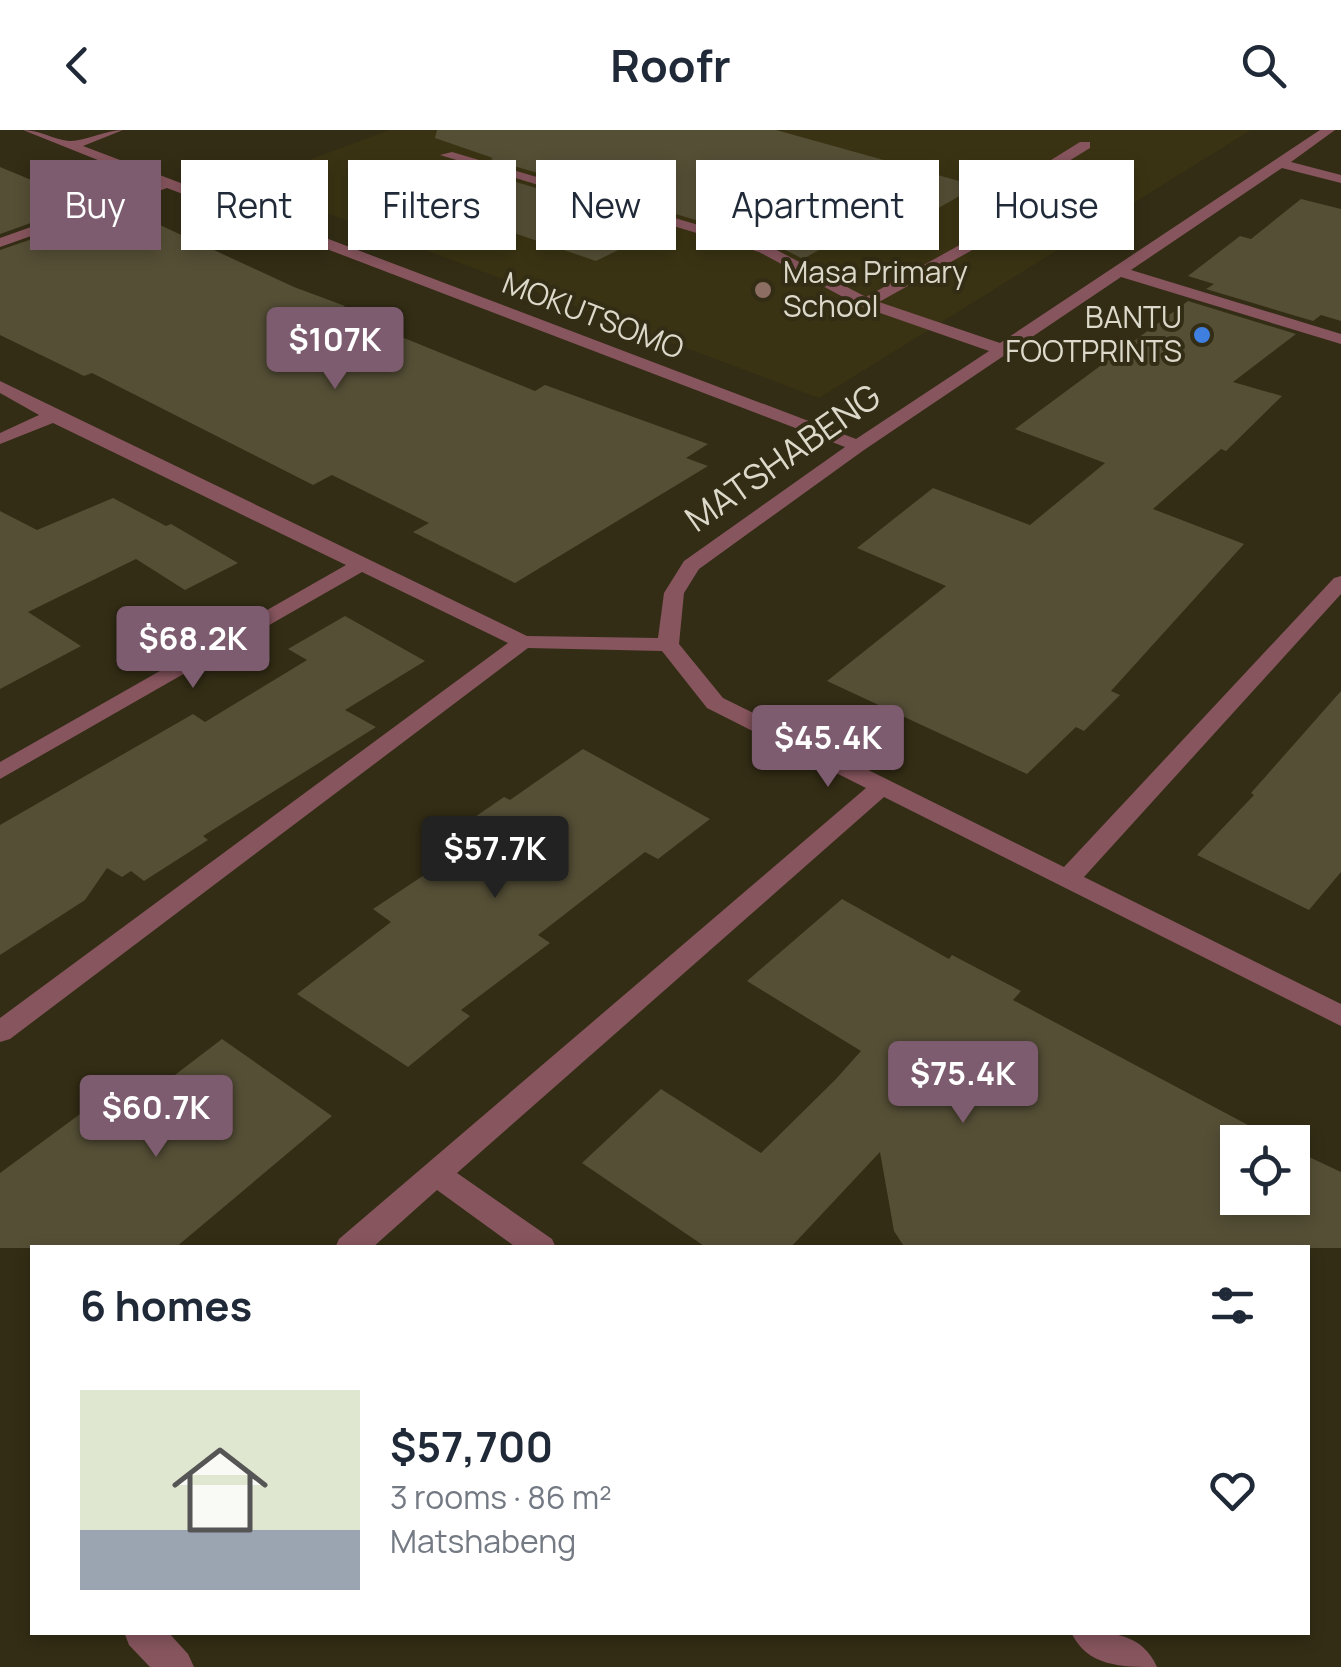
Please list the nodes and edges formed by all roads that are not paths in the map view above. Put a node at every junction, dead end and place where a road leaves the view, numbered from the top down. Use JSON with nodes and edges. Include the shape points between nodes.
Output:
{"nodes":[{"id":1,"x":29,"y":130,"type":"edge"},
{"id":2,"x":118,"y":130,"type":"edge"},
{"id":3,"x":1329,"y":130,"type":"edge"},
{"id":4,"x":1084,"y":144,"type":"dead end"},
{"id":5,"x":71,"y":146,"type":"junction"},
{"id":6,"x":448,"y":154,"type":"dead end"},
{"id":7,"x":1280,"y":163,"type":"junction"},
{"id":8,"x":1341,"y":179,"type":"edge"},
{"id":9,"x":167,"y":183,"type":"junction"},
{"id":10,"x":0,"y":243,"type":"edge"},
{"id":11,"x":1122,"y":272,"type":"junction"},
{"id":12,"x":866,"y":302,"type":"junction"},
{"id":13,"x":1341,"y":340,"type":"edge"},
{"id":14,"x":1003,"y":350,"type":"junction"},
{"id":15,"x":0,"y":386,"type":"edge"},
{"id":16,"x":53,"y":416,"type":"junction"},
{"id":17,"x":0,"y":440,"type":"edge"},
{"id":18,"x":858,"y":446,"type":"junction"},
{"id":19,"x":360,"y":565,"type":"junction"},
{"id":20,"x":1341,"y":582,"type":"edge"},
{"id":21,"x":523,"y":642,"type":"junction"},
{"id":22,"x":668,"y":644,"type":"junction"},
{"id":23,"x":0,"y":772,"type":"edge"},
{"id":24,"x":881,"y":787,"type":"junction"},
{"id":25,"x":1066,"y":881,"type":"junction"},
{"id":26,"x":1341,"y":1016,"type":"edge"},
{"id":27,"x":0,"y":1032,"type":"edge"},
{"id":28,"x":436,"y":1174,"type":"junction"},
{"id":29,"x":353,"y":1245,"type":"edge"},
{"id":30,"x":537,"y":1245,"type":"edge"},
{"id":31,"x":145,"y":1635,"type":"edge"},
{"id":32,"x":1093,"y":1635,"type":"edge"},
{"id":33,"x":175,"y":1667,"type":"edge"},
{"id":34,"x":1138,"y":1667,"type":"edge"}],
"edges":[{"from":1,"to":5,"type":"street","name":"MOKUTSOMO"},
{"from":2,"to":5,"type":"street"},
{"from":3,"to":7,"type":"street","name":"MATSHABENG"},
{"from":4,"to":12,"type":"street","via":[[1019,186],[998,230]]},
{"from":5,"to":9,"type":"street","name":"MOKUTSOMO"},
{"from":6,"to":12,"type":"street","via":[[764,250]]},
{"from":7,"to":8,"type":"street"},
{"from":7,"to":11,"type":"street","name":"MATSHABENG"},
{"from":9,"to":10,"type":"street"},
{"from":9,"to":18,"type":"street","name":"MOKUTSOMO"},
{"from":11,"to":13,"type":"street"},
{"from":11,"to":14,"type":"street","name":"MATSHABENG"},
{"from":12,"to":14,"type":"street"},
{"from":14,"to":18,"type":"street","name":"MATSHABENG"},
{"from":15,"to":16,"type":"street"},
{"from":16,"to":17,"type":"street"},
{"from":16,"to":19,"type":"street"},
{"from":18,"to":22,"type":"street","name":"MATSHABENG","via":[[690,565],[674,593]]},
{"from":19,"to":21,"type":"street"},
{"from":19,"to":23,"type":"street"},
{"from":20,"to":25,"type":"street"},
{"from":21,"to":22,"type":"street"},
{"from":21,"to":27,"type":"street"},
{"from":22,"to":24,"type":"street","via":[[714,703]]},
{"from":24,"to":25,"type":"street"},
{"from":24,"to":28,"type":"street"},
{"from":25,"to":26,"type":"street"},
{"from":28,"to":29,"type":"street"},
{"from":28,"to":30,"type":"street"},
{"from":31,"to":33,"type":"street"},
{"from":32,"to":34,"type":"street"}]}
